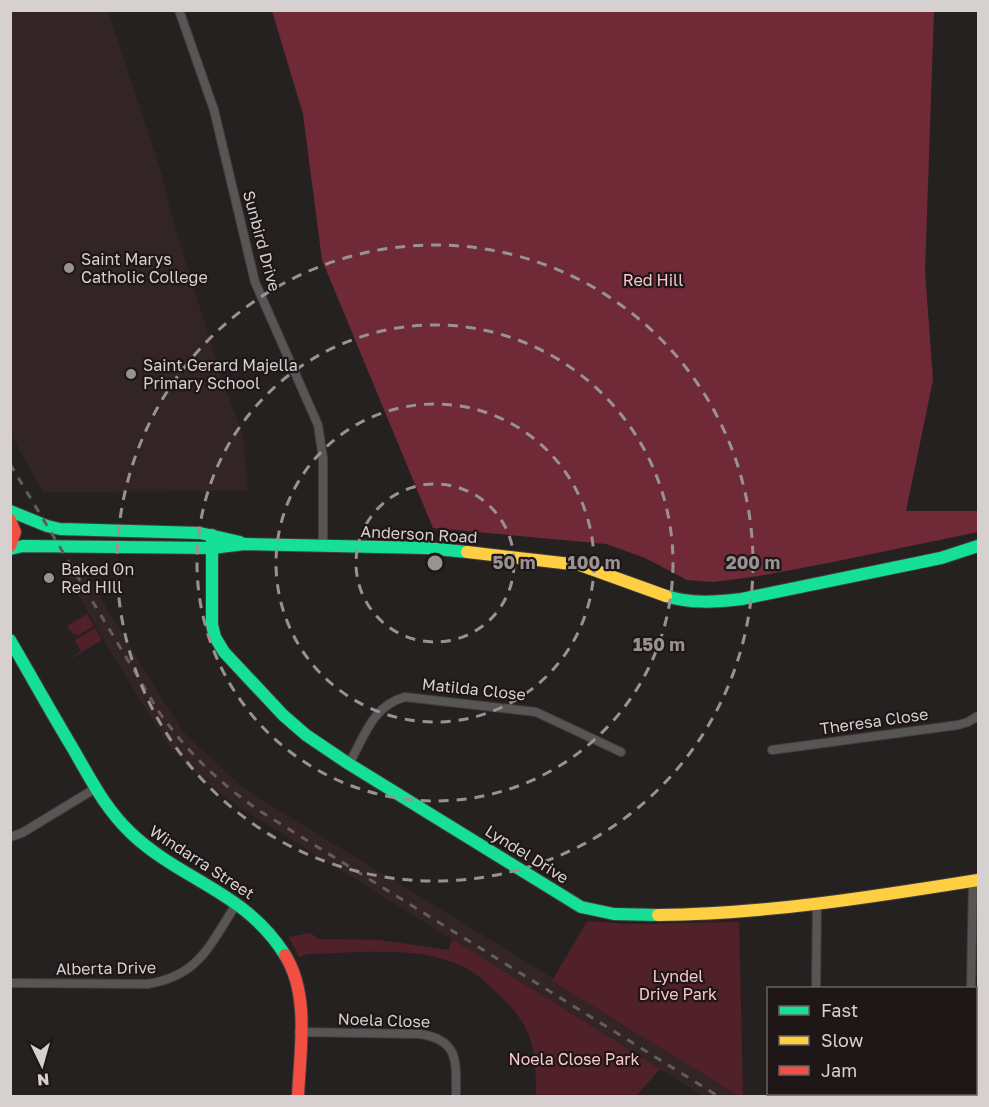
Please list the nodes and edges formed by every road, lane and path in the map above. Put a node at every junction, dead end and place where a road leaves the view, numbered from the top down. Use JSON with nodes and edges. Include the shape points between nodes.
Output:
{"nodes":[{"id":1,"x":179,"y":10,"type":"edge"},
{"id":2,"x":10,"y":511,"type":"edge"},
{"id":3,"x":10,"y":520,"type":"edge"},
{"id":4,"x":212,"y":542,"type":"junction"},
{"id":5,"x":978,"y":546,"type":"edge"},
{"id":6,"x":323,"y":547,"type":"junction"},
{"id":7,"x":10,"y":548,"type":"edge"},
{"id":8,"x":978,"y":556,"type":"edge"},
{"id":9,"x":941,"y":558,"type":"junction"},
{"id":10,"x":10,"y":640,"type":"edge"},
{"id":11,"x":15,"y":657,"type":"edge"},
{"id":12,"x":978,"y":716,"type":"edge"},
{"id":13,"x":772,"y":750,"type":"dead end"},
{"id":14,"x":621,"y":752,"type":"dead end"},
{"id":15,"x":349,"y":764,"type":"junction"},
{"id":16,"x":96,"y":789,"type":"junction"},
{"id":17,"x":10,"y":837,"type":"edge"},
{"id":18,"x":976,"y":881,"type":"edge"},
{"id":19,"x":237,"y":903,"type":"junction"},
{"id":20,"x":817,"y":904,"type":"junction"},
{"id":21,"x":10,"y":983,"type":"edge"},
{"id":22,"x":816,"y":987,"type":"edge"},
{"id":23,"x":971,"y":987,"type":"edge"},
{"id":24,"x":299,"y":1032,"type":"junction"},
{"id":25,"x":298,"y":1096,"type":"edge"},
{"id":26,"x":456,"y":1096,"type":"edge"}],
"edges":[{"from":1,"to":6,"type":"street","name":"Sunbird Drive","via":[[214,110],[255,282],[318,425],[323,458]]},
{"from":2,"to":4,"type":"street","name":"Anderson Road","via":[[60,529],[194,533]]},
{"from":3,"to":7,"type":"street","via":[[15,532]]},
{"from":4,"to":6,"type":"street","name":"Anderson Road"},
{"from":4,"to":7,"type":"street","name":"Anderson Road"},
{"from":4,"to":15,"type":"street","name":"Lyndel Drive","via":[[212,625],[224,652],[283,715]]},
{"from":5,"to":9,"type":"street","name":"Anderson Road"},
{"from":6,"to":9,"type":"street","name":"Anderson Road","via":[[426,548],[570,564],[670,597],[704,602],[752,597]]},
{"from":8,"to":9,"type":"street","name":"Anderson Road"},
{"from":10,"to":11,"type":"street","name":"Windarra Street"},
{"from":11,"to":16,"type":"street","name":"Windarra Street"},
{"from":12,"to":13,"type":"street","name":"Theresa Close","via":[[958,725]]},
{"from":14,"to":15,"type":"street","name":"Matilda Close","via":[[536,711],[405,697],[392,700],[377,712]]},
{"from":15,"to":20,"type":"street","name":"Lyndel Drive","via":[[598,914],[704,914]]},
{"from":16,"to":17,"type":"street"},
{"from":16,"to":19,"type":"street","name":"Windarra Street","via":[[119,822],[146,846]]},
{"from":18,"to":20,"type":"street","name":"Lyndel Drive"},
{"from":18,"to":23,"type":"street"},
{"from":19,"to":21,"type":"street","name":"Alberta Drive","via":[[194,965],[166,981]]},
{"from":19,"to":24,"type":"street","name":"Windarra Street","via":[[269,929],[285,953],[298,988]]},
{"from":20,"to":22,"type":"street"},
{"from":24,"to":25,"type":"street","name":"Windarra Street"},
{"from":24,"to":26,"type":"street","name":"Noela Close","via":[[436,1037],[453,1055]]}]}
